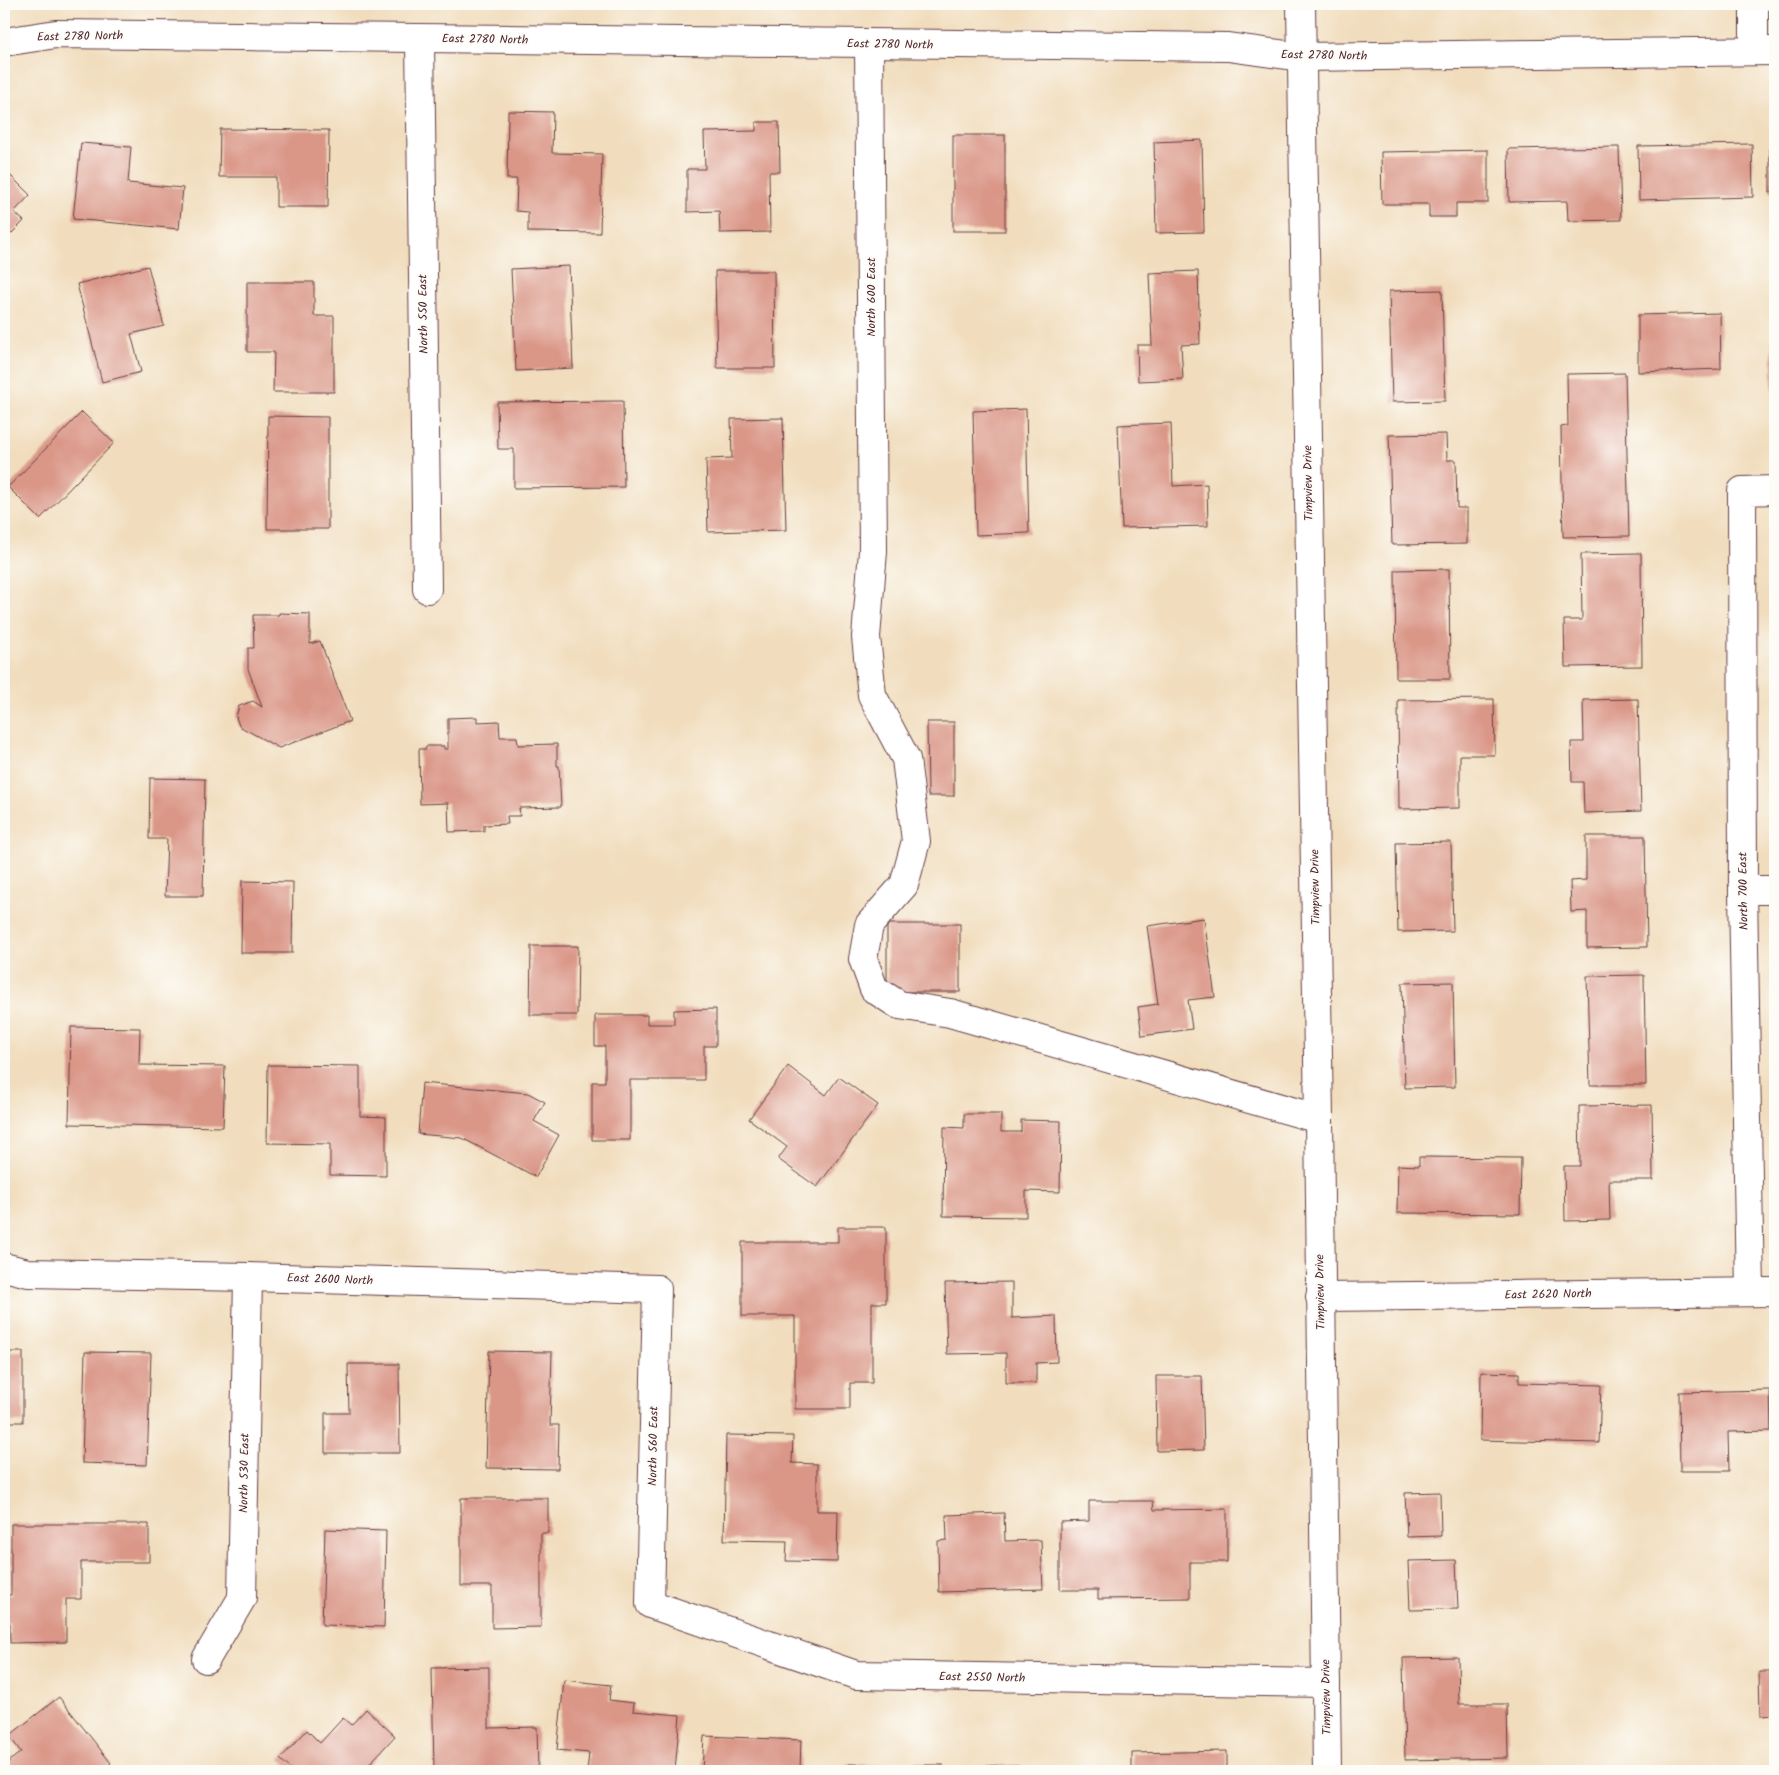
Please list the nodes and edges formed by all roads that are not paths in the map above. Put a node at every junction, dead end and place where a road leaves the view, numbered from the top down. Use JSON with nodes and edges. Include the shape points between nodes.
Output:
{"nodes":[{"id":1,"x":1301,"y":4,"type":"edge"},
{"id":2,"x":1754,"y":4,"type":"edge"},
{"id":3,"x":420,"y":38,"type":"junction"},
{"id":4,"x":4,"y":42,"type":"edge"},
{"id":5,"x":868,"y":44,"type":"junction"},
{"id":6,"x":1765,"y":51,"type":"edge"},
{"id":7,"x":1301,"y":57,"type":"junction"},
{"id":8,"x":1775,"y":490,"type":"edge"},
{"id":9,"x":427,"y":589,"type":"dead end"},
{"id":10,"x":1743,"y":890,"type":"junction"},
{"id":11,"x":1775,"y":890,"type":"edge"},
{"id":12,"x":1319,"y":1119,"type":"junction"},
{"id":13,"x":4,"y":1268,"type":"edge"},
{"id":14,"x":248,"y":1277,"type":"junction"},
{"id":15,"x":657,"y":1288,"type":"joint"},
{"id":16,"x":1763,"y":1292,"type":"edge"},
{"id":17,"x":1320,"y":1296,"type":"junction"},
{"id":18,"x":650,"y":1604,"type":"joint"},
{"id":19,"x":206,"y":1659,"type":"dead end"},
{"id":20,"x":1326,"y":1683,"type":"junction"},
{"id":21,"x":1327,"y":1771,"type":"edge"}],
"edges":[{"from":1,"to":7,"type":"street","name":"Timpview Drive"},
{"from":2,"to":6,"type":"street"},
{"from":3,"to":4,"type":"street","name":"East 2780 North","via":[[56,34]]},
{"from":3,"to":5,"type":"street","name":"East 2780 North"},
{"from":3,"to":9,"type":"street","name":"North 550 East"},
{"from":5,"to":7,"type":"street","name":"East 2780 North","via":[[1228,47]]},
{"from":5,"to":12,"type":"street","name":"North 600 East","via":[[873,551],[866,637],[872,695],[906,760],[916,841],[904,885],[868,925],[863,959],[874,989],[899,1005],[950,1013]]},
{"from":6,"to":7,"type":"street","name":"East 2780 North"},
{"from":7,"to":12,"type":"street","name":"Timpview Drive"},
{"from":8,"to":10,"type":"street","name":"North 700 East","via":[[1742,491]]},
{"from":10,"to":11,"type":"street"},
{"from":10,"to":16,"type":"street","name":"North 700 East"},
{"from":12,"to":17,"type":"street","name":"Timpview Drive"},
{"from":13,"to":14,"type":"street","name":"East 2600 North","via":[[28,1273]]},
{"from":14,"to":15,"type":"street","name":"East 2600 North"},
{"from":14,"to":19,"type":"street","name":"North 530 East","via":[[242,1598]]},
{"from":15,"to":18,"type":"street","name":"North 560 East"},
{"from":16,"to":17,"type":"street","name":"East 2620 North"},
{"from":17,"to":20,"type":"street","name":"Timpview Drive"},
{"from":18,"to":20,"type":"street","name":"East 2550 North","via":[[856,1675]]},
{"from":20,"to":21,"type":"street","name":"Timpview Drive"}]}
